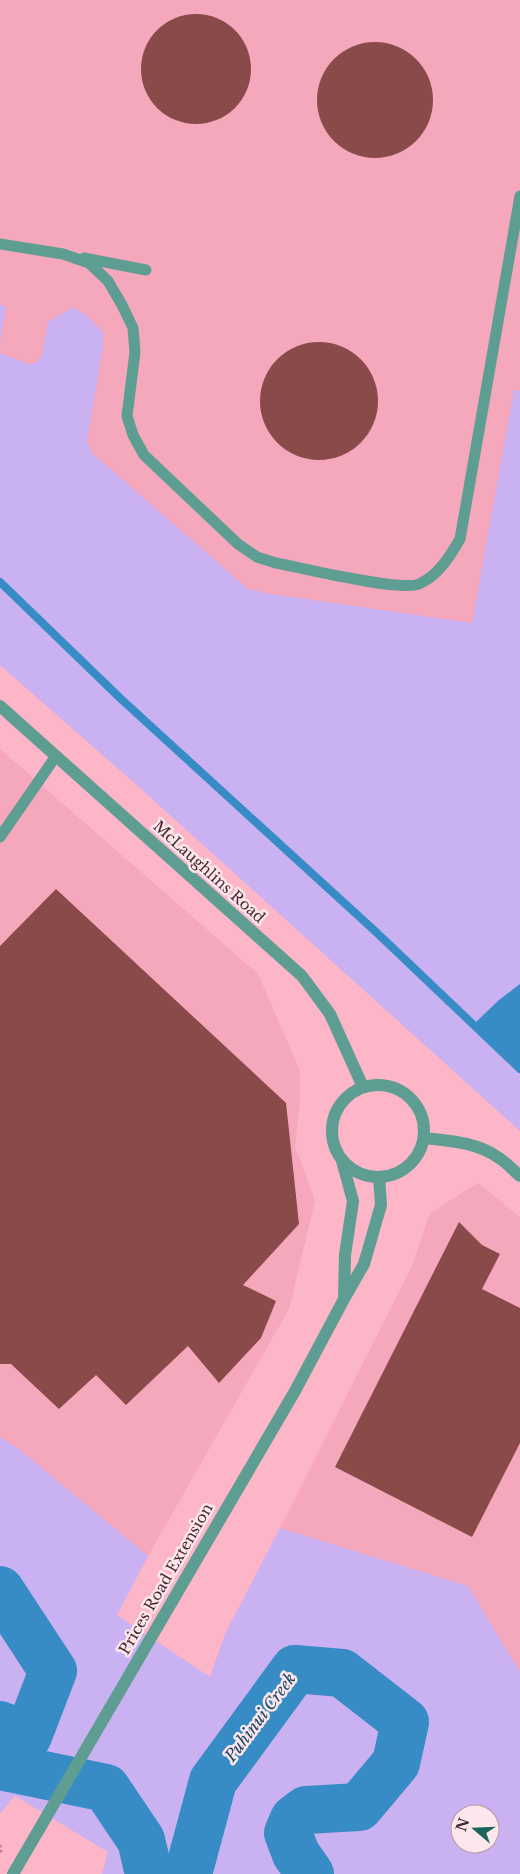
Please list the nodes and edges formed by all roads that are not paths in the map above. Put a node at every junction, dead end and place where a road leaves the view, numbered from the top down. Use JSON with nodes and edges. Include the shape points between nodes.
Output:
{"nodes":[{"id":1,"x":520,"y":196,"type":"edge"},
{"id":2,"x":0,"y":244,"type":"edge"},
{"id":3,"x":63,"y":254,"type":"junction"},
{"id":4,"x":146,"y":270,"type":"dead end"},
{"id":5,"x":1,"y":709,"type":"edge"},
{"id":6,"x":56,"y":756,"type":"junction"},
{"id":7,"x":0,"y":837,"type":"edge"},
{"id":8,"x":363,"y":1087,"type":"junction"},
{"id":9,"x":424,"y":1138,"type":"junction"},
{"id":10,"x":342,"y":1160,"type":"junction"},
{"id":11,"x":520,"y":1176,"type":"edge"},
{"id":12,"x":379,"y":1177,"type":"junction"},
{"id":13,"x":344,"y":1299,"type":"junction"},
{"id":14,"x":13,"y":1874,"type":"edge"}],
"edges":[{"from":1,"to":3,"type":"lane","via":[[460,539],[436,573],[418,584],[398,586],[276,563],[257,557],[238,544],[144,455],[127,416],[135,352],[133,328],[108,281],[89,263]]},
{"from":2,"to":3,"type":"lane"},
{"from":3,"to":4,"type":"lane"},
{"from":5,"to":6,"type":"street","name":"McLaughlins Road"},
{"from":6,"to":7,"type":"lane"},
{"from":6,"to":8,"type":"street","name":"McLaughlins Road","via":[[302,976],[330,1014]]},
{"from":8,"to":9,"type":"street","via":[[379,1084],[394,1087],[408,1095],[424,1122]]},
{"from":8,"to":10,"type":"street","via":[[340,1104],[333,1118],[334,1147]]},
{"from":9,"to":11,"type":"street","via":[[477,1146],[500,1158]]},
{"from":9,"to":12,"type":"street","via":[[409,1166],[395,1174]]},
{"from":10,"to":12,"type":"street","via":[[365,1176]]},
{"from":10,"to":13,"type":"street","name":"Prices Road Extension","via":[[353,1201],[345,1255]]},
{"from":12,"to":13,"type":"street","name":"Prices Road Extension","via":[[381,1205],[364,1264]]},
{"from":13,"to":14,"type":"street","name":"Prices Road Extension","via":[[295,1390]]}]}
